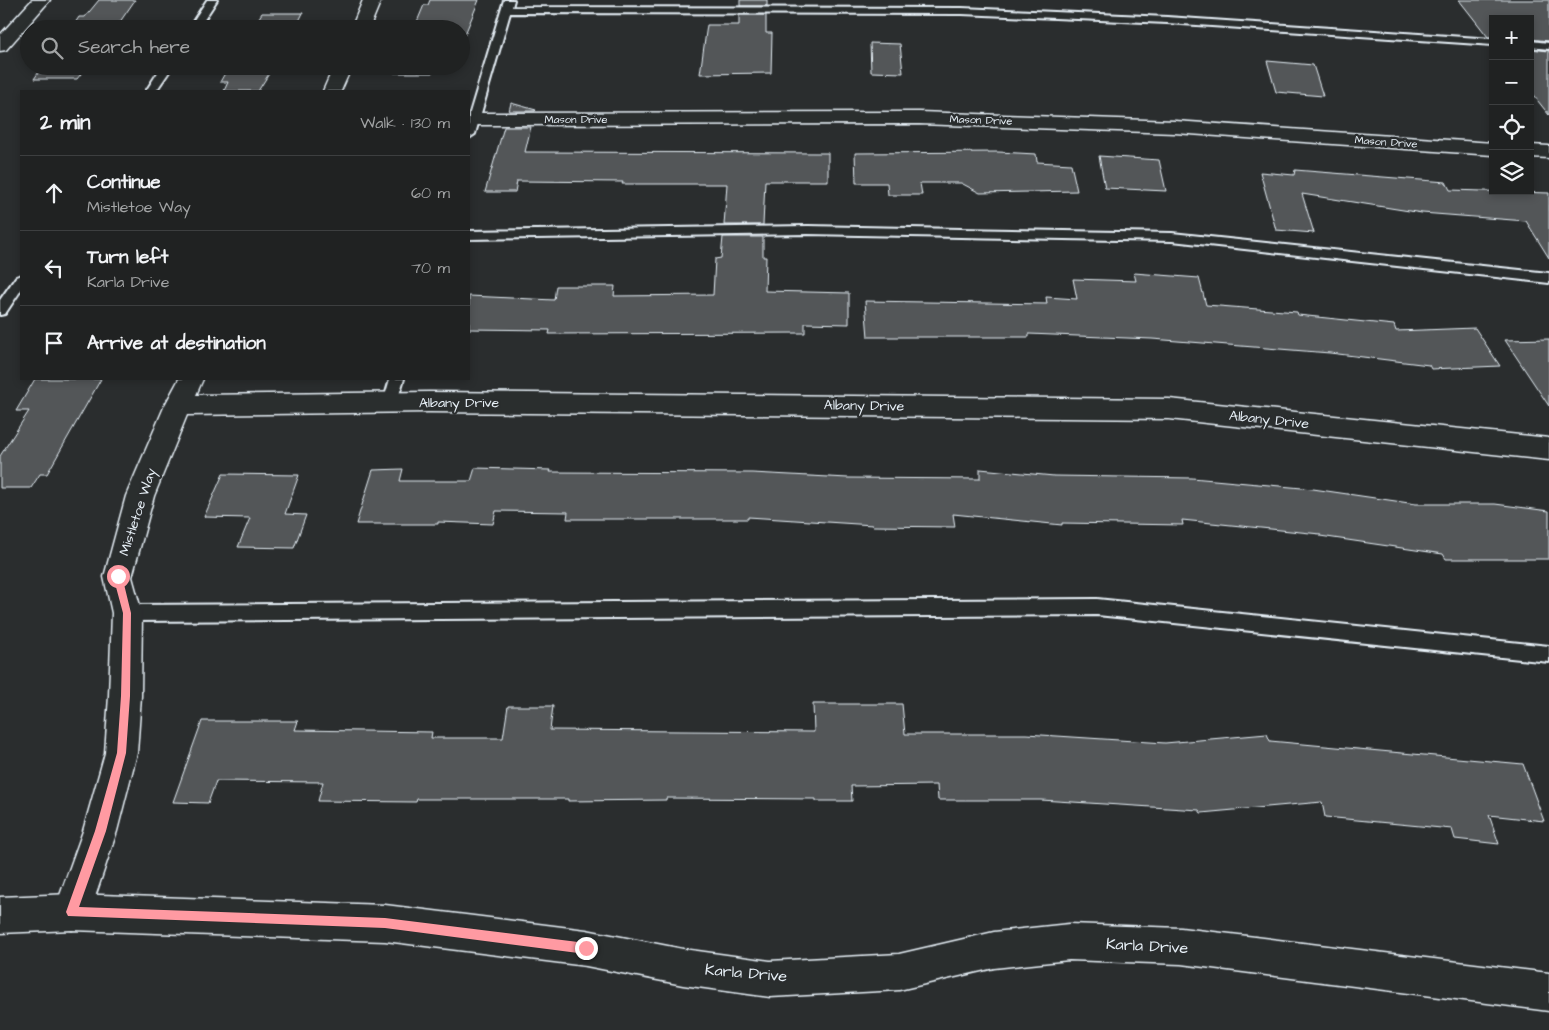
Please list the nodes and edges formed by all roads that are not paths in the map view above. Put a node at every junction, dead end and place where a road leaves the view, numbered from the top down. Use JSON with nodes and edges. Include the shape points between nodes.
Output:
{"nodes":[{"id":1,"x":41,"y":0,"type":"edge"},
{"id":2,"x":212,"y":0,"type":"edge"},
{"id":3,"x":372,"y":0,"type":"edge"},
{"id":4,"x":507,"y":5,"type":"edge"},
{"id":5,"x":23,"y":20,"type":"edge"},
{"id":6,"x":199,"y":20,"type":"edge"},
{"id":7,"x":364,"y":20,"type":"edge"},
{"id":8,"x":20,"y":24,"type":"edge"},
{"id":9,"x":1489,"y":42,"type":"edge"},
{"id":10,"x":1534,"y":44,"type":"edge"},
{"id":11,"x":0,"y":46,"type":"edge"},
{"id":12,"x":1549,"y":46,"type":"edge"},
{"id":13,"x":162,"y":75,"type":"edge"},
{"id":14,"x":339,"y":75,"type":"edge"},
{"id":15,"x":152,"y":90,"type":"edge"},
{"id":16,"x":332,"y":90,"type":"edge"},
{"id":17,"x":470,"y":124,"type":"edge"},
{"id":18,"x":1489,"y":149,"type":"edge"},
{"id":19,"x":1534,"y":151,"type":"edge"},
{"id":20,"x":1549,"y":152,"type":"edge"},
{"id":21,"x":470,"y":235,"type":"edge"},
{"id":22,"x":1549,"y":278,"type":"edge"},
{"id":23,"x":20,"y":281,"type":"edge"},
{"id":24,"x":0,"y":310,"type":"edge"},
{"id":25,"x":191,"y":380,"type":"edge"},
{"id":26,"x":397,"y":380,"type":"edge"},
{"id":27,"x":390,"y":403,"type":"junction"},
{"id":28,"x":178,"y":406,"type":"junction"},
{"id":29,"x":1549,"y":449,"type":"edge"},
{"id":30,"x":127,"y":613,"type":"junction"},
{"id":31,"x":1549,"y":654,"type":"edge"},
{"id":32,"x":72,"y":912,"type":"junction"},
{"id":33,"x":0,"y":915,"type":"edge"},
{"id":34,"x":1549,"y":992,"type":"edge"}],
"edges":[{"from":1,"to":5,"type":"street"},
{"from":2,"to":6,"type":"lane"},
{"from":3,"to":7,"type":"street"},
{"from":4,"to":9,"type":"lane","via":[[962,11],[1167,20]]},
{"from":4,"to":17,"type":"lane"},
{"from":8,"to":11,"type":"street"},
{"from":10,"to":12,"type":"lane"},
{"from":13,"to":15,"type":"lane"},
{"from":14,"to":16,"type":"street"},
{"from":17,"to":18,"type":"street","name":"Mason Drive","via":[[919,118],[1175,127]]},
{"from":19,"to":20,"type":"street"},
{"from":21,"to":22,"type":"lane","via":[[808,230],[1172,237]]},
{"from":23,"to":24,"type":"lane"},
{"from":25,"to":28,"type":"street","name":"Mistletoe Way"},
{"from":26,"to":27,"type":"lane"},
{"from":27,"to":28,"type":"street","name":"Albany Drive"},
{"from":27,"to":29,"type":"street","name":"Albany Drive","via":[[1169,409]]},
{"from":28,"to":30,"type":"street","name":"Mistletoe Way","via":[[140,496],[118,576]]},
{"from":30,"to":31,"type":"lane","via":[[1097,607]]},
{"from":30,"to":32,"type":"street","name":"Mistletoe Way","via":[[122,753]]},
{"from":32,"to":33,"type":"street","name":"Karla Drive"},
{"from":32,"to":34,"type":"street","name":"Karla Drive","via":[[385,923],[586,948],[683,967],[770,979],[899,972],[994,950],[1069,942],[1182,946]]}]}
